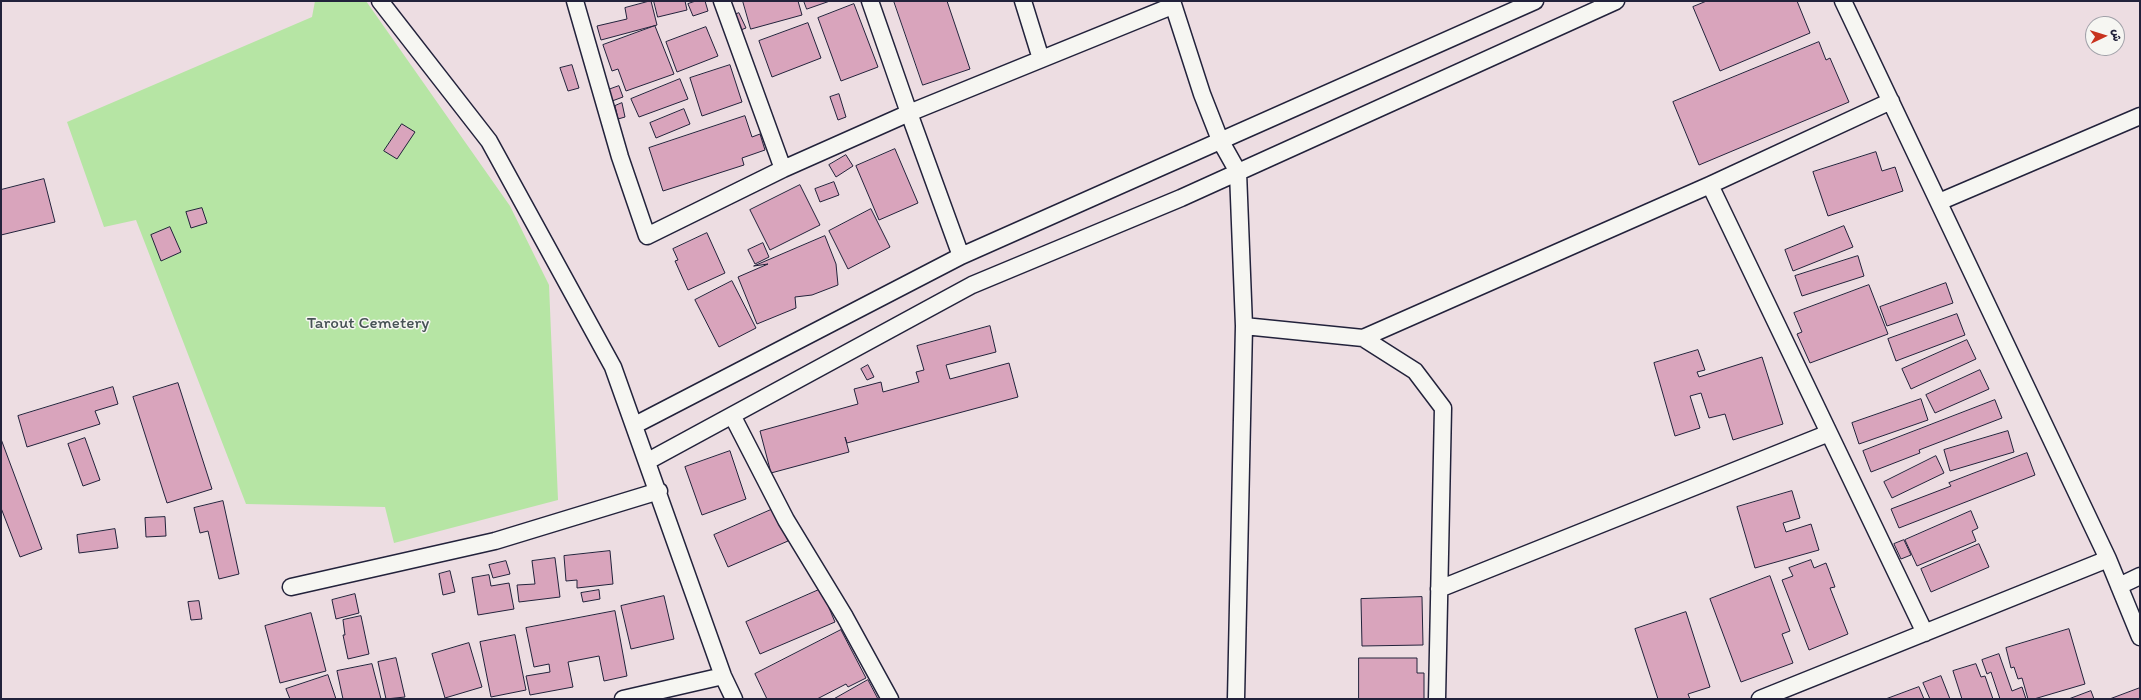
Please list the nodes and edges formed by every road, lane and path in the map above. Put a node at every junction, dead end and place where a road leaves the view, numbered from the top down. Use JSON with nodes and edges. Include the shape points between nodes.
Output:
{"nodes":[{"id":1,"x":575,"y":1,"type":"edge"},
{"id":2,"x":722,"y":1,"type":"edge"},
{"id":3,"x":870,"y":1,"type":"edge"},
{"id":4,"x":1023,"y":1,"type":"edge"},
{"id":5,"x":1535,"y":1,"type":"edge"},
{"id":6,"x":1616,"y":1,"type":"edge"},
{"id":7,"x":1843,"y":1,"type":"edge"},
{"id":8,"x":382,"y":2,"type":"edge"},
{"id":9,"x":1172,"y":3,"type":"edge"},
{"id":10,"x":1041,"y":59,"type":"junction"},
{"id":11,"x":1891,"y":101,"type":"junction"},
{"id":12,"x":909,"y":113,"type":"junction"},
{"id":13,"x":2140,"y":116,"type":"edge"},
{"id":14,"x":1220,"y":140,"type":"junction"},
{"id":15,"x":783,"y":169,"type":"junction"},
{"id":16,"x":1238,"y":172,"type":"junction"},
{"id":17,"x":1710,"y":185,"type":"junction"},
{"id":18,"x":1939,"y":202,"type":"junction"},
{"id":19,"x":961,"y":256,"type":"junction"},
{"id":20,"x":1244,"y":326,"type":"junction"},
{"id":21,"x":1363,"y":338,"type":"junction"},
{"id":22,"x":733,"y":417,"type":"junction"},
{"id":23,"x":635,"y":425,"type":"junction"},
{"id":24,"x":1830,"y":433,"type":"junction"},
{"id":25,"x":648,"y":462,"type":"junction"},
{"id":26,"x":658,"y":491,"type":"junction"},
{"id":27,"x":2108,"y":559,"type":"junction"},
{"id":28,"x":2140,"y":576,"type":"edge"},
{"id":29,"x":2119,"y":586,"type":"junction"},
{"id":30,"x":291,"y":587,"type":"dead end"},
{"id":31,"x":1439,"y":589,"type":"junction"},
{"id":32,"x":1925,"y":633,"type":"junction"},
{"id":33,"x":2140,"y":637,"type":"edge"},
{"id":34,"x":723,"y":676,"type":"junction"},
{"id":35,"x":623,"y":699,"type":"edge"},
{"id":36,"x":734,"y":699,"type":"edge"},
{"id":37,"x":890,"y":699,"type":"edge"},
{"id":38,"x":1236,"y":699,"type":"edge"},
{"id":39,"x":1437,"y":699,"type":"edge"},
{"id":40,"x":1760,"y":699,"type":"edge"}],
"edges":[{"from":1,"to":15,"type":"street","via":[[620,157],[647,236]]},
{"from":2,"to":15,"type":"street"},
{"from":3,"to":12,"type":"street"},
{"from":4,"to":10,"type":"street"},
{"from":5,"to":14,"type":"street"},
{"from":6,"to":16,"type":"street"},
{"from":7,"to":11,"type":"street"},
{"from":8,"to":23,"type":"street","via":[[489,141],[613,367]]},
{"from":9,"to":10,"type":"street"},
{"from":9,"to":14,"type":"street"},
{"from":10,"to":12,"type":"street"},
{"from":11,"to":17,"type":"street"},
{"from":11,"to":18,"type":"street"},
{"from":12,"to":15,"type":"street"},
{"from":12,"to":19,"type":"street"},
{"from":13,"to":18,"type":"street"},
{"from":14,"to":16,"type":"street"},
{"from":14,"to":19,"type":"street"},
{"from":16,"to":20,"type":"street"},
{"from":16,"to":22,"type":"street","via":[[972,285]]},
{"from":17,"to":21,"type":"street"},
{"from":17,"to":24,"type":"street"},
{"from":18,"to":27,"type":"street"},
{"from":19,"to":23,"type":"street"},
{"from":20,"to":21,"type":"street"},
{"from":20,"to":38,"type":"street"},
{"from":21,"to":31,"type":"street","via":[[1415,371],[1443,408]]},
{"from":22,"to":25,"type":"street"},
{"from":22,"to":37,"type":"street","via":[[786,520],[846,617]]},
{"from":23,"to":25,"type":"street"},
{"from":24,"to":31,"type":"street"},
{"from":24,"to":32,"type":"street"},
{"from":25,"to":26,"type":"street"},
{"from":26,"to":30,"type":"street","via":[[496,541]]},
{"from":26,"to":34,"type":"street"},
{"from":27,"to":29,"type":"street"},
{"from":27,"to":32,"type":"street"},
{"from":28,"to":29,"type":"street"},
{"from":29,"to":33,"type":"street"},
{"from":31,"to":39,"type":"street"},
{"from":32,"to":40,"type":"street"},
{"from":34,"to":35,"type":"street"},
{"from":34,"to":36,"type":"street"}]}
